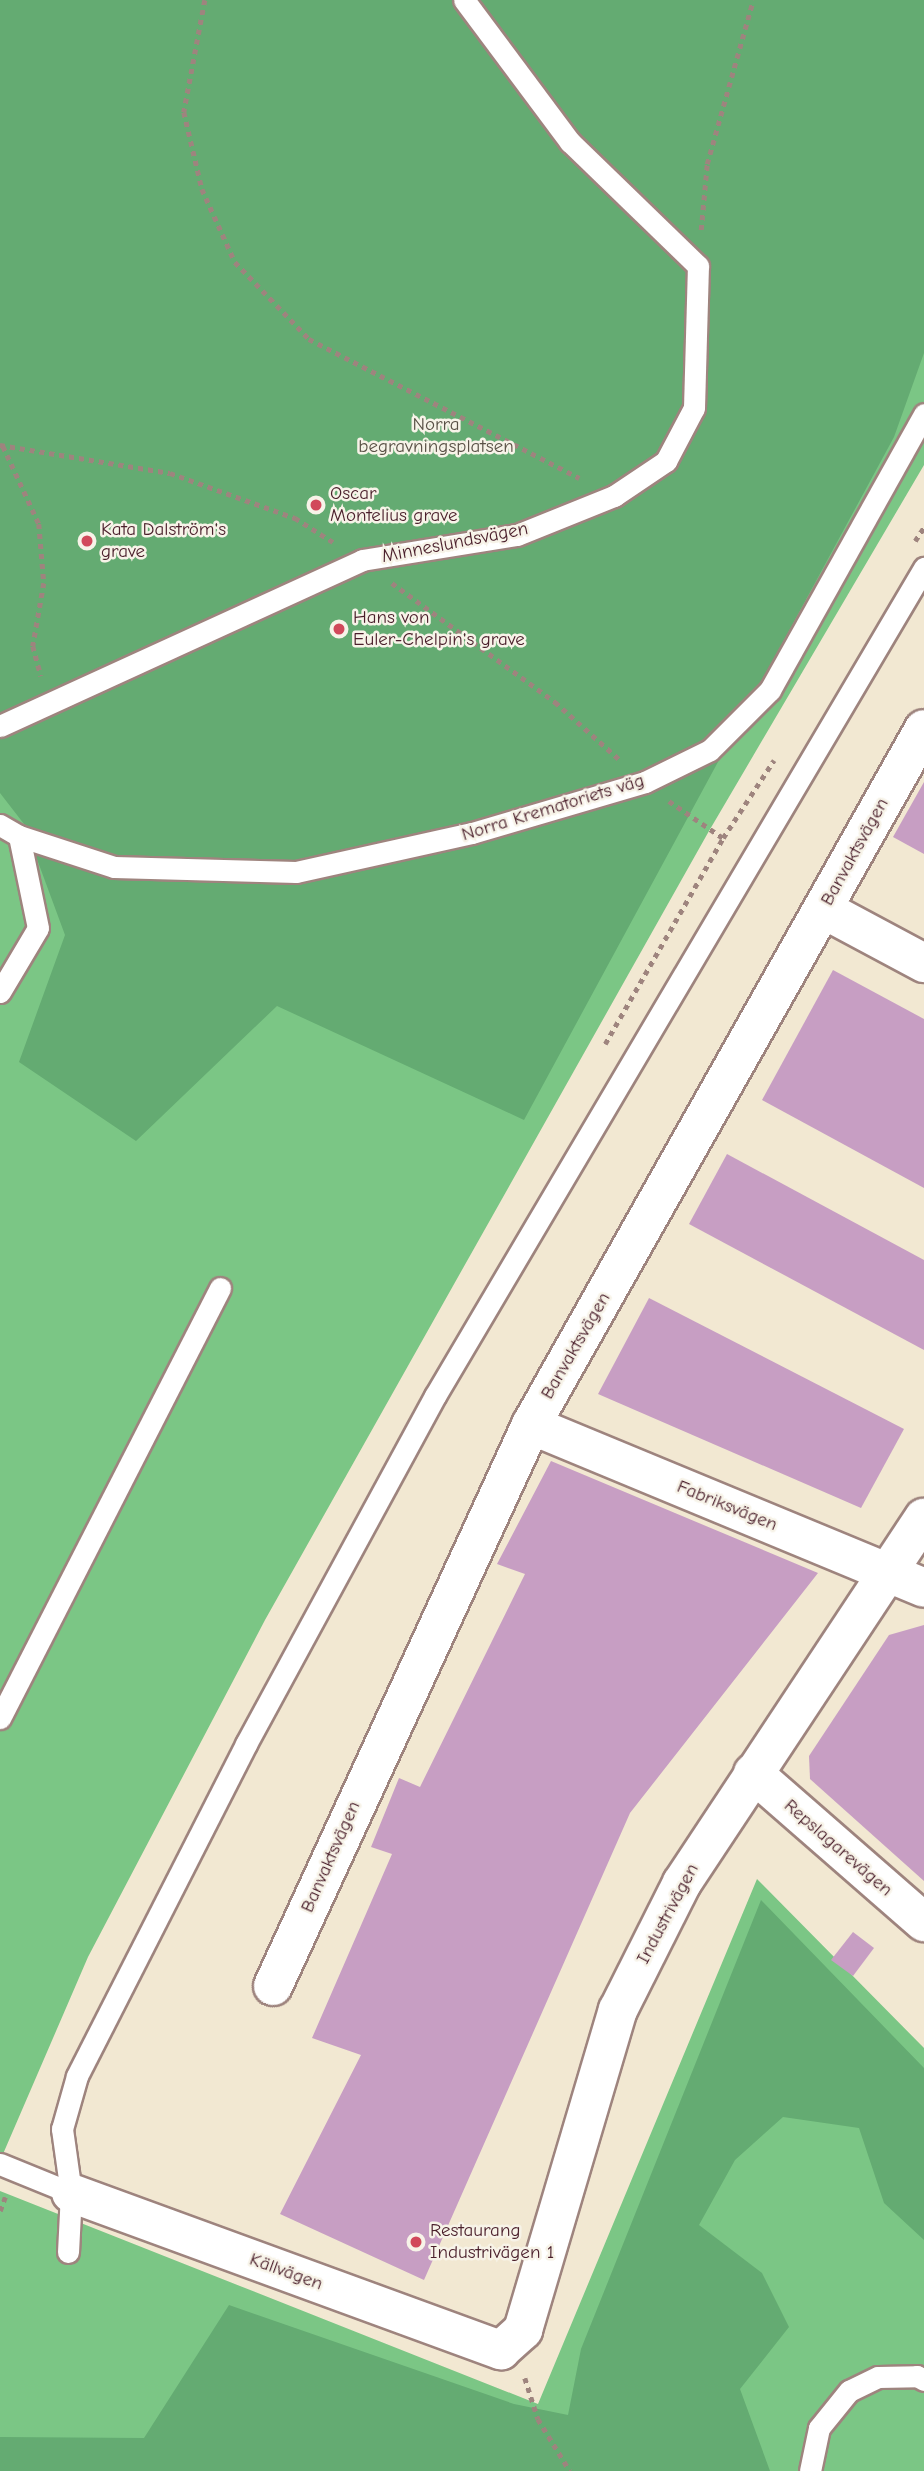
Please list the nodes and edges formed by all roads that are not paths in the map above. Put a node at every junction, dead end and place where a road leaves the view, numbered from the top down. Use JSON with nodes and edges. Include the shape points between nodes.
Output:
{"nodes":[{"id":1,"x":464,"y":0,"type":"edge"},
{"id":2,"x":924,"y":414,"type":"edge"},
{"id":3,"x":924,"y":568,"type":"edge"},
{"id":4,"x":0,"y":726,"type":"edge"},
{"id":5,"x":924,"y":729,"type":"edge"},
{"id":6,"x":0,"y":825,"type":"edge"},
{"id":7,"x":19,"y":836,"type":"junction"},
{"id":8,"x":823,"y":909,"type":"junction"},
{"id":9,"x":924,"y":963,"type":"edge"},
{"id":10,"x":0,"y":992,"type":"edge"},
{"id":11,"x":220,"y":1289,"type":"dead end"},
{"id":12,"x":531,"y":1425,"type":"junction"},
{"id":13,"x":924,"y":1518,"type":"edge"},
{"id":14,"x":907,"y":1581,"type":"edge"},
{"id":15,"x":0,"y":1718,"type":"edge"},
{"id":16,"x":753,"y":1773,"type":"junction"},
{"id":17,"x":924,"y":1922,"type":"edge"},
{"id":18,"x":274,"y":1986,"type":"dead end"},
{"id":19,"x":0,"y":2164,"type":"edge"},
{"id":20,"x":71,"y":2193,"type":"junction"},
{"id":21,"x":68,"y":2252,"type":"dead end"},
{"id":22,"x":507,"y":2345,"type":"joint"},
{"id":23,"x":924,"y":2380,"type":"edge"},
{"id":24,"x":810,"y":2471,"type":"edge"}],
"edges":[{"from":1,"to":4,"type":"lane","name":"Minneslundsvägen","via":[[570,142],[698,266],[694,408],[666,461],[614,496],[517,535],[362,560]]},
{"from":2,"to":7,"type":"lane","name":"Norra Krematoriets väg","via":[[770,691],[710,750],[645,782],[472,833],[296,872],[114,867]]},
{"from":3,"to":20,"type":"lane","via":[[435,1396],[246,1744],[78,2076],[62,2129]]},
{"from":5,"to":8,"type":"street","name":"Banvaktsvägen"},
{"from":6,"to":7,"type":"lane","name":"Norra Krematoriets väg"},
{"from":7,"to":10,"type":"lane","via":[[38,928]]},
{"from":8,"to":9,"type":"street"},
{"from":8,"to":12,"type":"street","name":"Banvaktsvägen"},
{"from":11,"to":15,"type":"lane"},
{"from":12,"to":14,"type":"street","name":"Fabriksvägen"},
{"from":12,"to":18,"type":"street","name":"Banvaktsvägen"},
{"from":13,"to":14,"type":"street","name":"Industrivägen"},
{"from":14,"to":16,"type":"street","name":"Industrivägen"},
{"from":16,"to":17,"type":"street","name":"Repslagarevägen"},
{"from":16,"to":22,"type":"street","name":"Industrivägen","via":[[682,1883],[618,2010],[536,2293],[523,2330]]},
{"from":19,"to":20,"type":"lane"},
{"from":20,"to":21,"type":"lane"},
{"from":20,"to":22,"type":"street","name":"Källvägen"},
{"from":23,"to":24,"type":"lane","via":[[917,2376],[878,2377],[849,2391],[819,2428]]}]}
